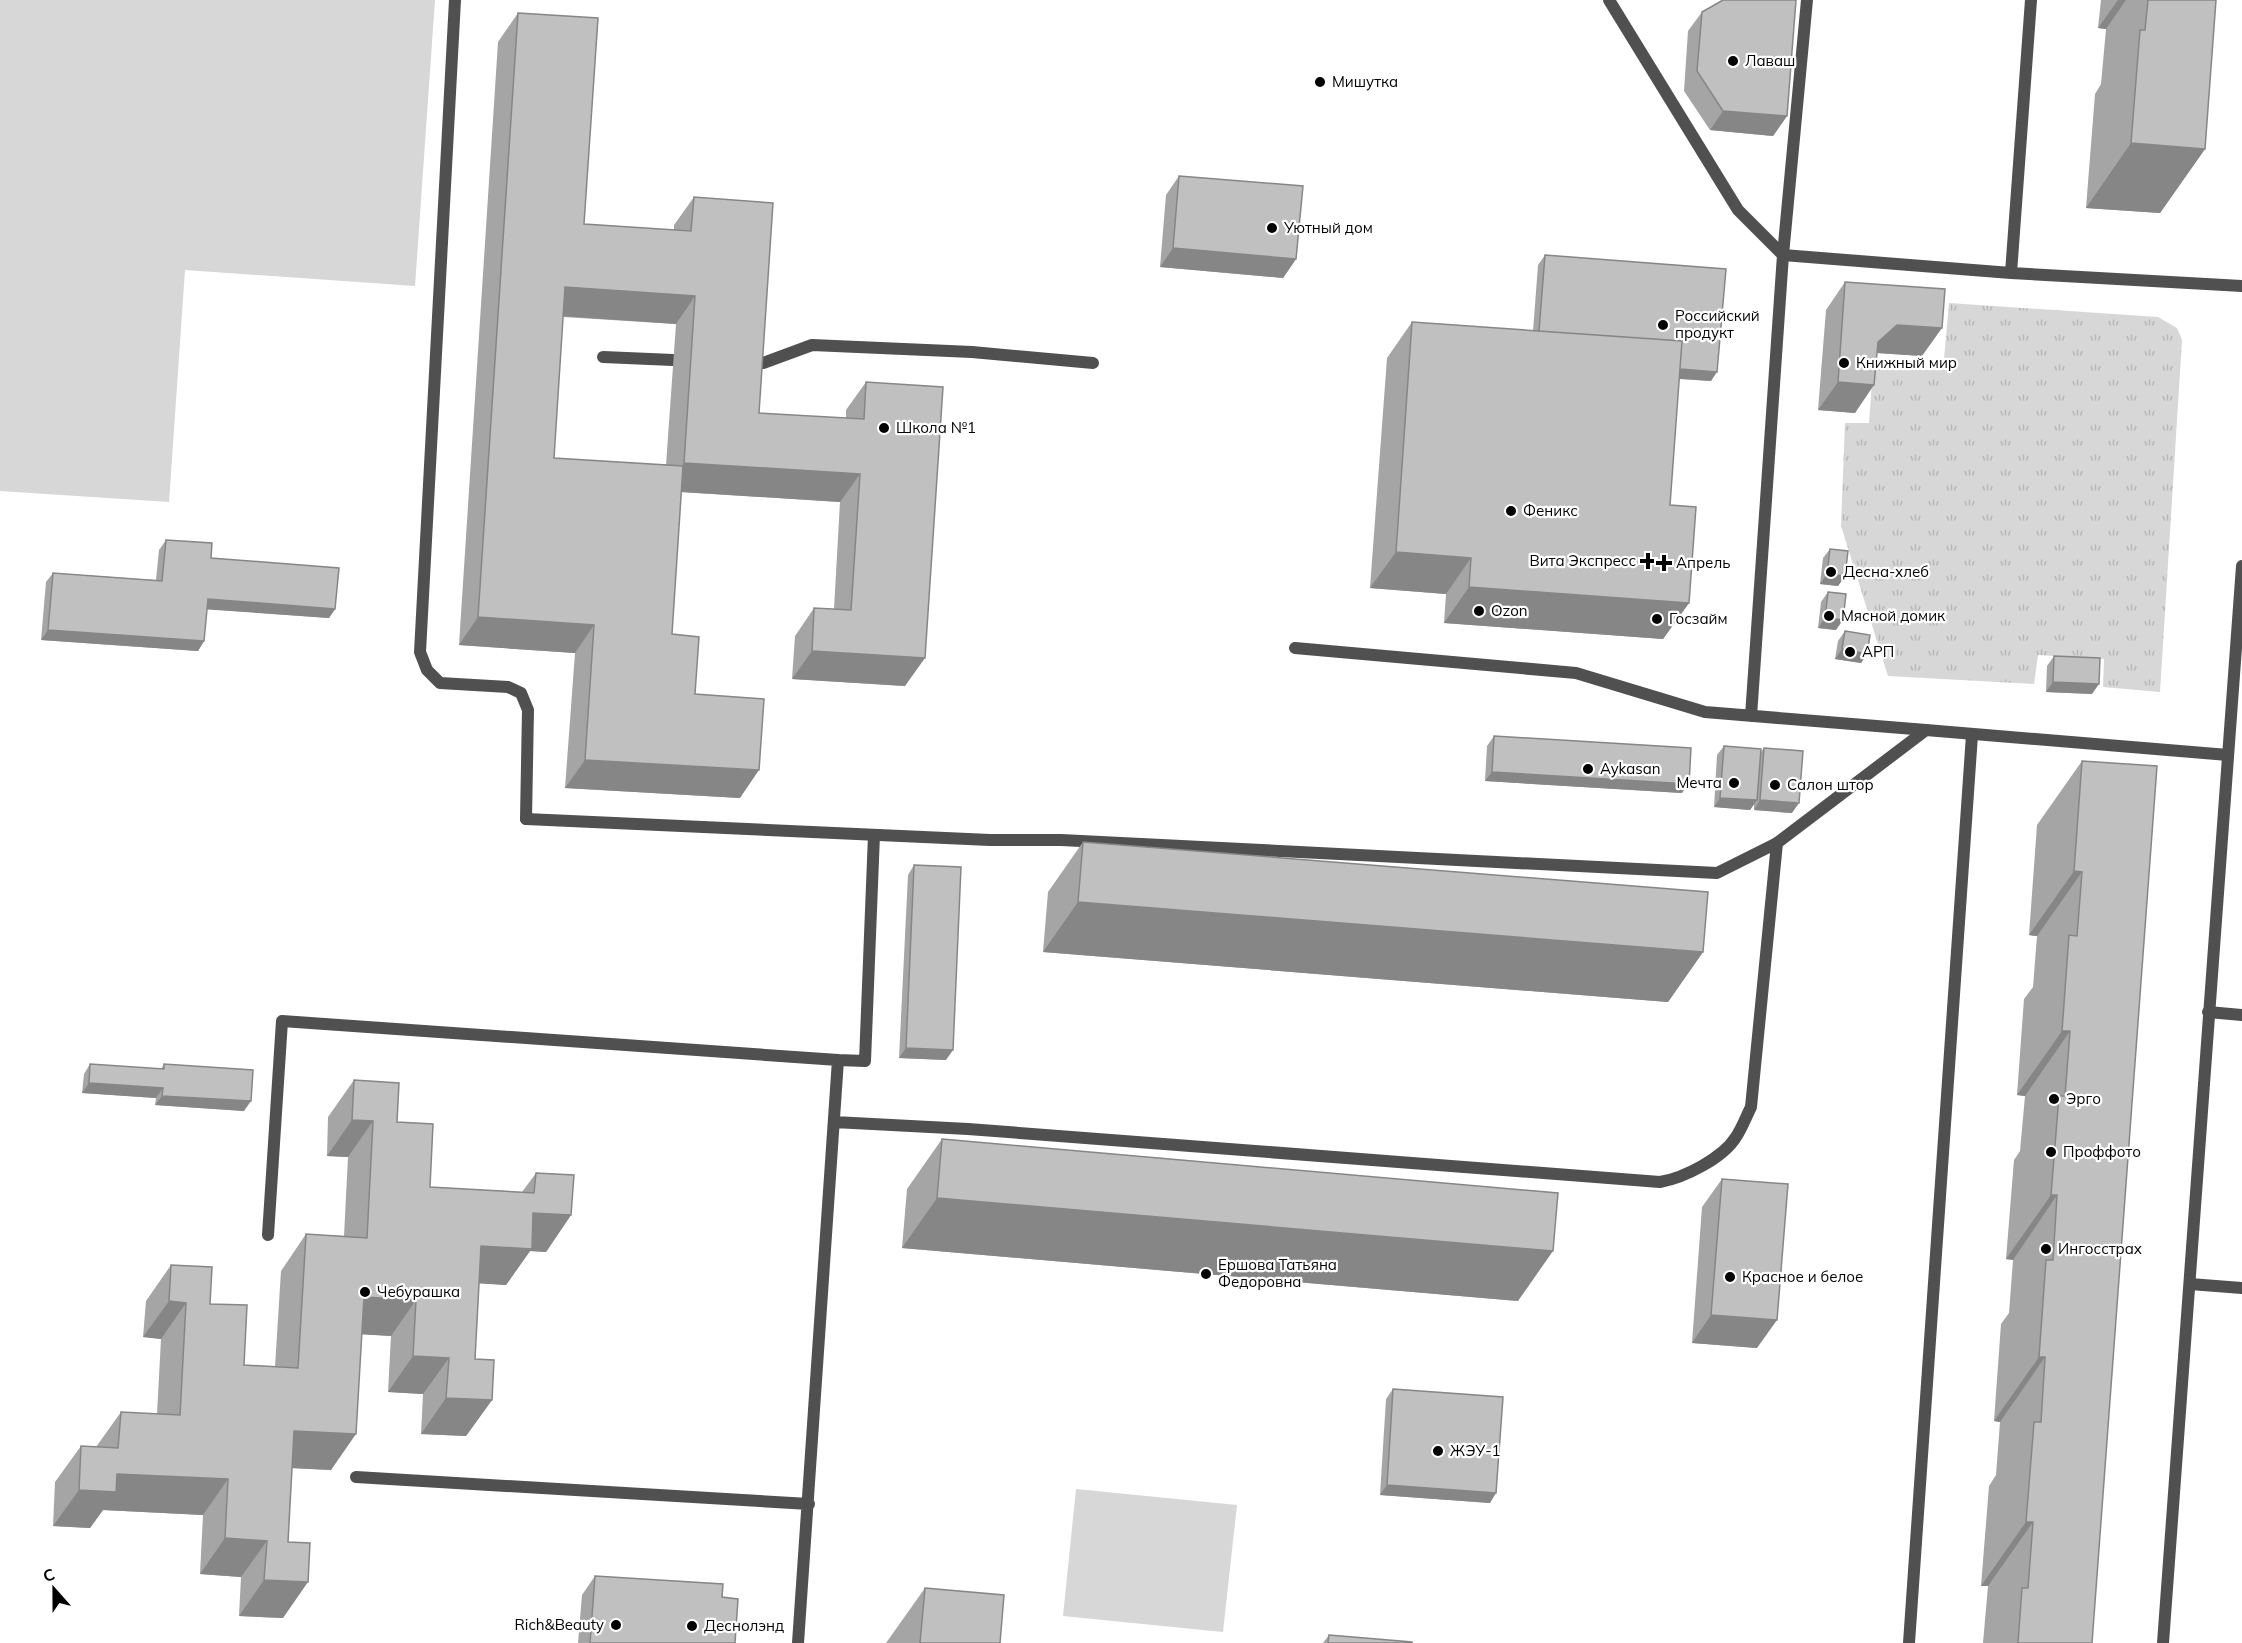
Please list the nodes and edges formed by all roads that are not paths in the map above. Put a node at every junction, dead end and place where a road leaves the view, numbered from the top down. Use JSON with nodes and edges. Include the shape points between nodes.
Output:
{"nodes":[{"id":1,"x":455,"y":0,"type":"edge"},
{"id":2,"x":1609,"y":0,"type":"edge"},
{"id":3,"x":1806,"y":0,"type":"edge"},
{"id":4,"x":2031,"y":0,"type":"edge"},
{"id":5,"x":1783,"y":255,"type":"junction"},
{"id":6,"x":2011,"y":273,"type":"junction"},
{"id":7,"x":2242,"y":286,"type":"edge"},
{"id":8,"x":603,"y":357,"type":"dead end"},
{"id":9,"x":673,"y":360,"type":"dead end"},
{"id":10,"x":744,"y":362,"type":"edge"},
{"id":11,"x":1093,"y":363,"type":"dead end"},
{"id":12,"x":2242,"y":566,"type":"edge"},
{"id":13,"x":1295,"y":648,"type":"dead end"},
{"id":14,"x":1751,"y":716,"type":"junction"},
{"id":15,"x":1926,"y":730,"type":"junction"},
{"id":16,"x":1972,"y":735,"type":"junction"},
{"id":17,"x":2228,"y":755,"type":"junction"},
{"id":18,"x":874,"y":835,"type":"junction"},
{"id":19,"x":1777,"y":843,"type":"junction"},
{"id":20,"x":2208,"y":1012,"type":"junction"},
{"id":21,"x":2242,"y":1015,"type":"edge"},
{"id":22,"x":837,"y":1060,"type":"junction"},
{"id":23,"x":834,"y":1122,"type":"junction"},
{"id":24,"x":268,"y":1235,"type":"dead end"},
{"id":25,"x":2190,"y":1284,"type":"junction"},
{"id":26,"x":2242,"y":1287,"type":"edge"},
{"id":27,"x":356,"y":1477,"type":"dead end"},
{"id":28,"x":809,"y":1504,"type":"junction"},
{"id":29,"x":798,"y":1643,"type":"edge"},
{"id":30,"x":1909,"y":1643,"type":"edge"},
{"id":31,"x":2163,"y":1643,"type":"edge"}],
"edges":[{"from":1,"to":18,"type":"street","via":[[420,652],[427,670],[440,683],[508,687],[521,693],[528,710],[526,819]]},
{"from":2,"to":5,"type":"street","via":[[1738,210]]},
{"from":3,"to":5,"type":"street"},
{"from":4,"to":6,"type":"street"},
{"from":5,"to":6,"type":"street"},
{"from":5,"to":14,"type":"street"},
{"from":6,"to":7,"type":"street"},
{"from":8,"to":9,"type":"street"},
{"from":10,"to":11,"type":"street","via":[[763,363],[812,345],[972,352]]},
{"from":12,"to":17,"type":"street"},
{"from":13,"to":14,"type":"street","via":[[1576,673],[1705,712]]},
{"from":14,"to":15,"type":"street"},
{"from":15,"to":16,"type":"street"},
{"from":15,"to":19,"type":"street"},
{"from":16,"to":17,"type":"street"},
{"from":16,"to":30,"type":"street"},
{"from":17,"to":20,"type":"street"},
{"from":18,"to":19,"type":"street","via":[[1061,840],[1717,873]]},
{"from":18,"to":22,"type":"street","via":[[865,1061]]},
{"from":19,"to":23,"type":"street","via":[[1751,1107],[1736,1139],[1707,1163],[1678,1179],[1660,1182]]},
{"from":20,"to":21,"type":"street"},
{"from":20,"to":25,"type":"street"},
{"from":22,"to":23,"type":"street"},
{"from":22,"to":24,"type":"street","via":[[282,1021]]},
{"from":23,"to":28,"type":"street"},
{"from":25,"to":26,"type":"street"},
{"from":25,"to":31,"type":"street"},
{"from":27,"to":28,"type":"street"},
{"from":28,"to":29,"type":"street"}]}
